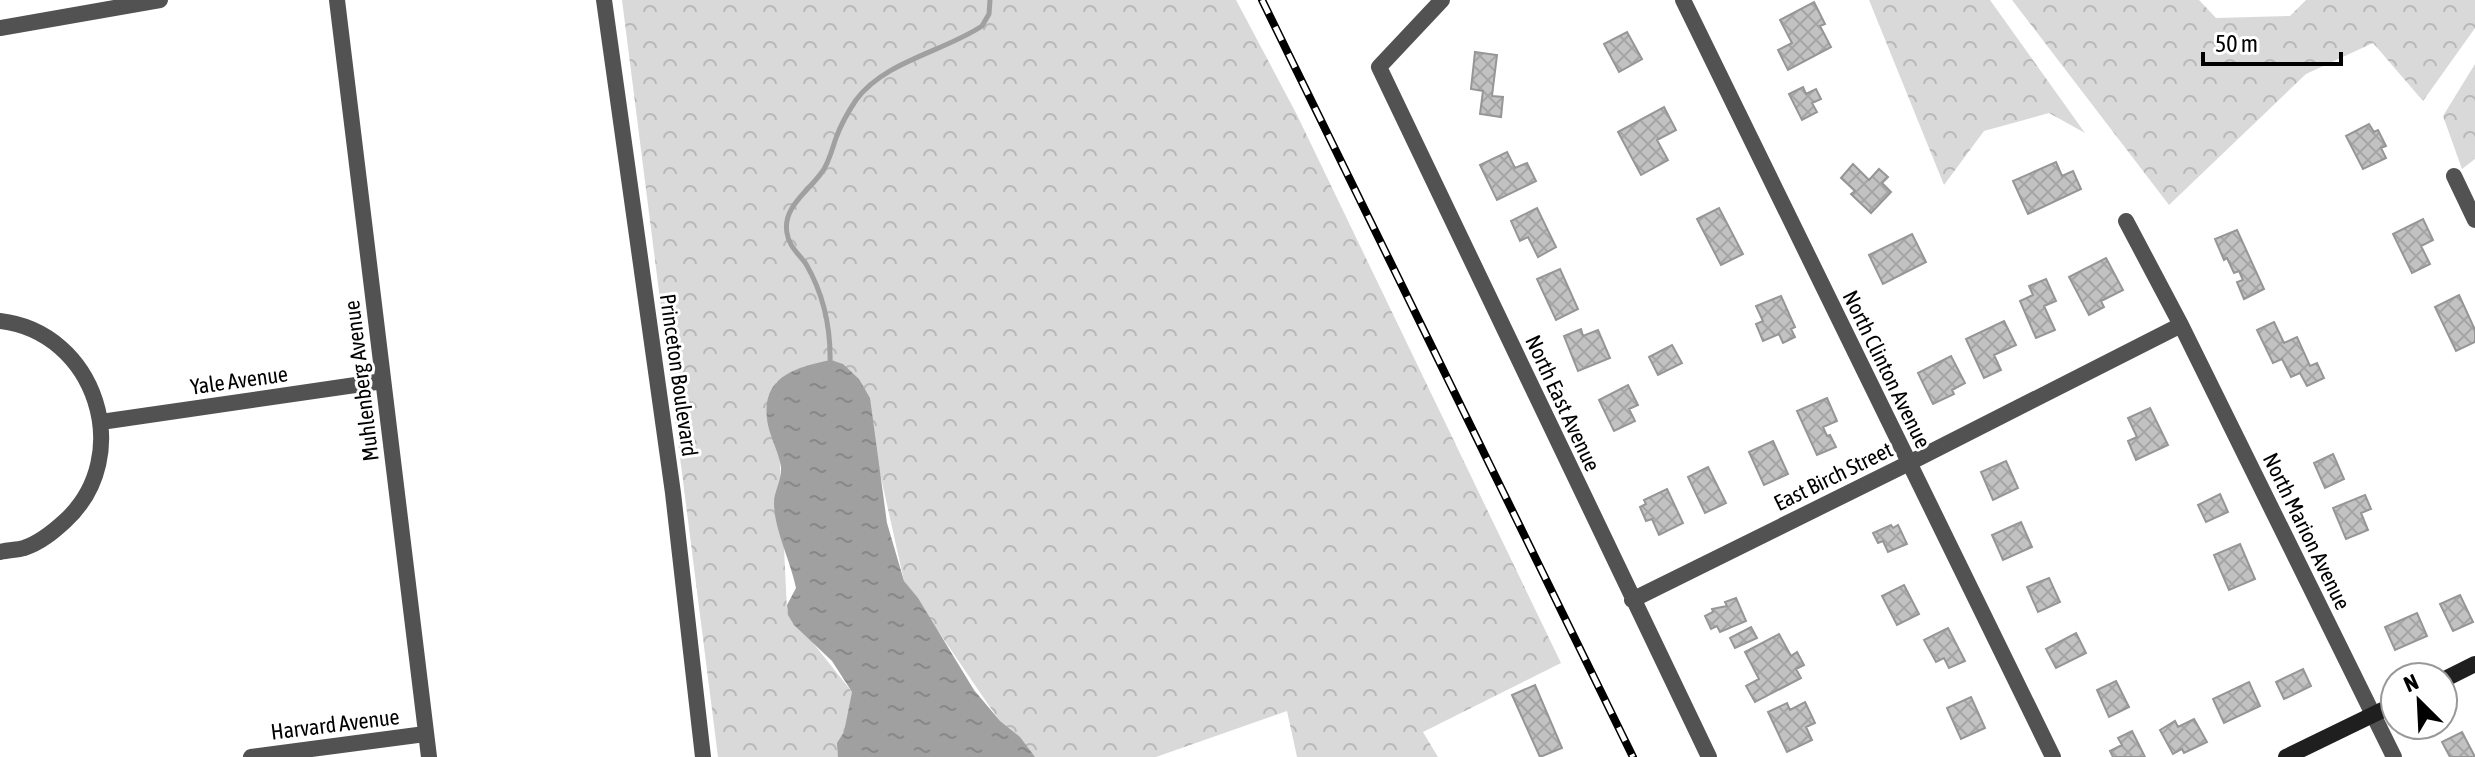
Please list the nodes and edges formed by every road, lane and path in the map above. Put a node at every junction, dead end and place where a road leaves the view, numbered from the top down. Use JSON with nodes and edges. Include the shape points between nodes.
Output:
{"nodes":[{"id":1,"x":160,"y":0,"type":"edge"},
{"id":2,"x":337,"y":0,"type":"edge"},
{"id":3,"x":604,"y":0,"type":"edge"},
{"id":4,"x":1442,"y":0,"type":"edge"},
{"id":5,"x":1683,"y":0,"type":"edge"},
{"id":6,"x":104,"y":5,"type":"edge"},
{"id":7,"x":0,"y":28,"type":"edge"},
{"id":8,"x":2454,"y":176,"type":"dead end"},
{"id":9,"x":2475,"y":220,"type":"edge"},
{"id":10,"x":2126,"y":221,"type":"dead end"},
{"id":11,"x":0,"y":321,"type":"edge"},
{"id":12,"x":2181,"y":325,"type":"junction"},
{"id":13,"x":383,"y":381,"type":"junction"},
{"id":14,"x":101,"y":422,"type":"junction"},
{"id":15,"x":1909,"y":463,"type":"junction"},
{"id":16,"x":0,"y":552,"type":"edge"},
{"id":17,"x":1632,"y":600,"type":"junction"},
{"id":18,"x":2379,"y":711,"type":"edge"},
{"id":19,"x":2373,"y":714,"type":"junction"},
{"id":20,"x":425,"y":734,"type":"junction"},
{"id":21,"x":251,"y":757,"type":"edge"},
{"id":22,"x":429,"y":757,"type":"edge"},
{"id":23,"x":703,"y":757,"type":"edge"},
{"id":24,"x":1709,"y":757,"type":"edge"},
{"id":25,"x":2053,"y":757,"type":"edge"},
{"id":26,"x":2286,"y":757,"type":"edge"},
{"id":27,"x":2394,"y":757,"type":"edge"}],
"edges":[{"from":1,"to":6,"type":"street"},
{"from":2,"to":13,"type":"street","name":"Muhlenberg Avenue"},
{"from":3,"to":23,"type":"street","name":"Princeton Boulevard","via":[[673,493]]},
{"from":4,"to":17,"type":"street","name":"North East Avenue","via":[[1379,67]]},
{"from":5,"to":15,"type":"street","name":"North Clinton Avenue"},
{"from":6,"to":7,"type":"street"},
{"from":8,"to":9,"type":"street"},
{"from":10,"to":12,"type":"street","name":"North Marion Avenue"},
{"from":11,"to":14,"type":"street","via":[[35,329],[60,346],[85,375]]},
{"from":12,"to":15,"type":"street","name":"East Birch Street"},
{"from":12,"to":19,"type":"street","name":"North Marion Avenue"},
{"from":13,"to":14,"type":"street","name":"Yale Avenue"},
{"from":13,"to":20,"type":"street","name":"Muhlenberg Avenue"},
{"from":14,"to":16,"type":"street","via":[[100,462],[90,490],[72,515],[50,535]]},
{"from":15,"to":17,"type":"street","name":"East Birch Street"},
{"from":15,"to":25,"type":"street","name":"North Clinton Avenue"},
{"from":17,"to":24,"type":"street","name":"North East Avenue"},
{"from":18,"to":19,"type":"street"},
{"from":19,"to":26,"type":"street"},
{"from":19,"to":27,"type":"street","name":"North Marion Avenue"},
{"from":20,"to":21,"type":"street","name":"Harvard Avenue"},
{"from":20,"to":22,"type":"street","name":"Muhlenberg Avenue"}]}
